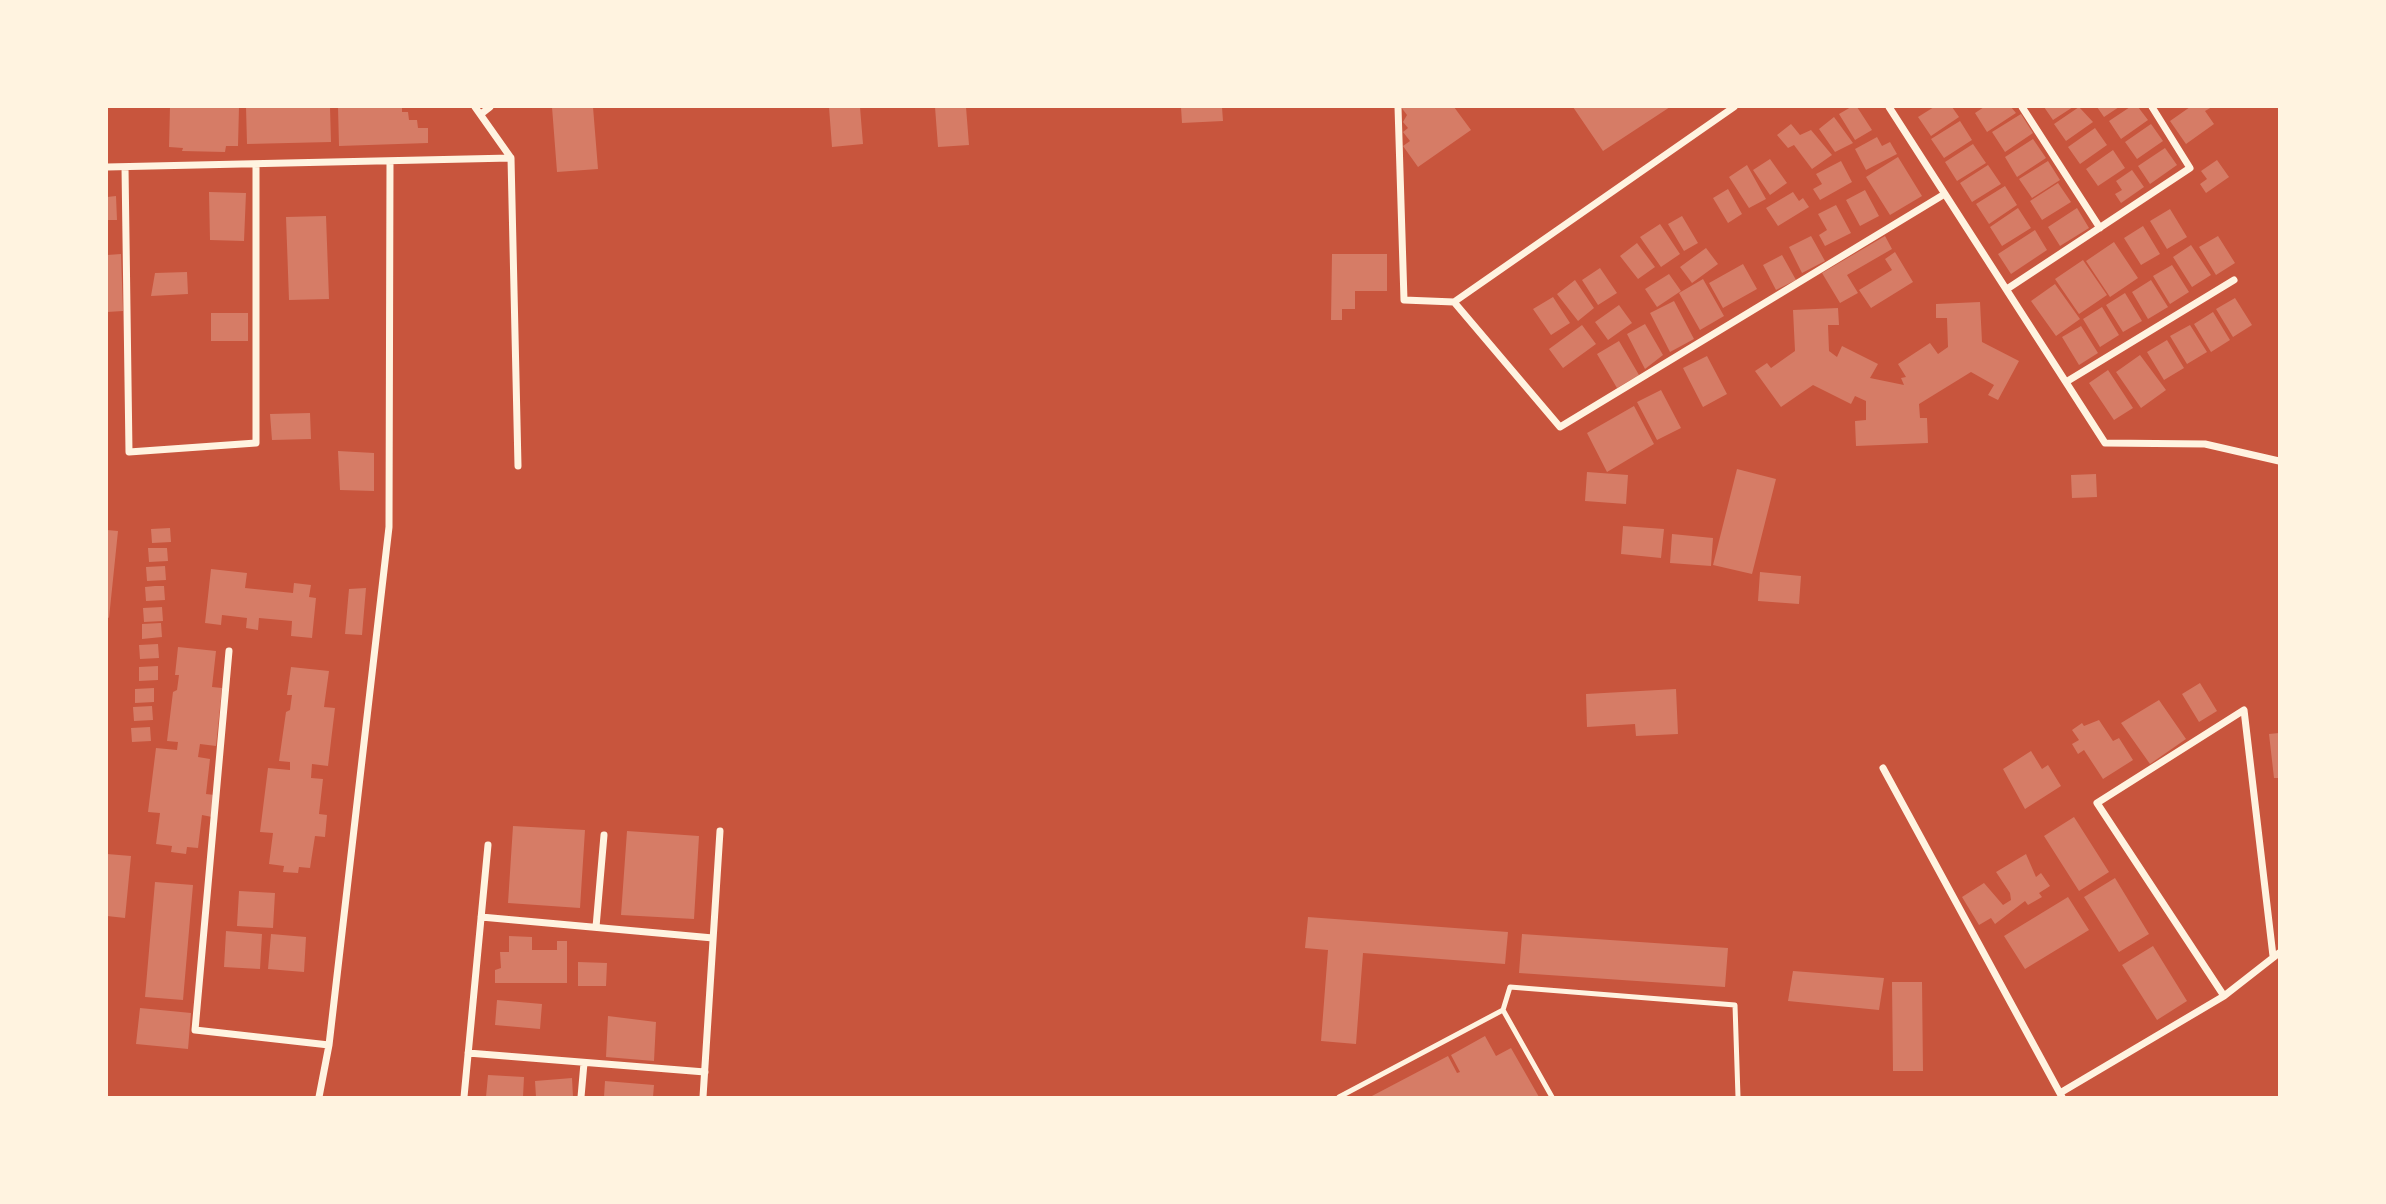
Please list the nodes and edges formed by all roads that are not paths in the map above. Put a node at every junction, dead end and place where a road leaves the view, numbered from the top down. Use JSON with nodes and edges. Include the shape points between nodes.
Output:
{"nodes":[{"id":1,"x":475,"y":107,"type":"edge"},
{"id":2,"x":489,"y":107,"type":"edge"},
{"id":3,"x":1398,"y":107,"type":"edge"},
{"id":4,"x":1734,"y":107,"type":"edge"},
{"id":5,"x":1889,"y":107,"type":"edge"},
{"id":6,"x":2022,"y":107,"type":"edge"},
{"id":7,"x":2152,"y":107,"type":"edge"},
{"id":8,"x":481,"y":114,"type":"junction"},
{"id":9,"x":511,"y":158,"type":"junction"},
{"id":10,"x":390,"y":161,"type":"junction"},
{"id":11,"x":256,"y":164,"type":"junction"},
{"id":12,"x":107,"y":167,"type":"edge"},
{"id":13,"x":125,"y":167,"type":"junction"},
{"id":14,"x":1943,"y":195,"type":"junction"},
{"id":15,"x":2100,"y":228,"type":"junction"},
{"id":16,"x":2234,"y":280,"type":"dead end"},
{"id":17,"x":2007,"y":289,"type":"junction"},
{"id":18,"x":1454,"y":302,"type":"junction"},
{"id":19,"x":2066,"y":382,"type":"junction"},
{"id":20,"x":2279,"y":460,"type":"edge"},
{"id":21,"x":519,"y":466,"type":"dead end"},
{"id":22,"x":229,"y":651,"type":"dead end"},
{"id":23,"x":1883,"y":768,"type":"dead end"},
{"id":24,"x":720,"y":831,"type":"dead end"},
{"id":25,"x":604,"y":835,"type":"dead end"},
{"id":26,"x":488,"y":845,"type":"dead end"},
{"id":27,"x":481,"y":917,"type":"junction"},
{"id":28,"x":596,"y":928,"type":"junction"},
{"id":29,"x":713,"y":938,"type":"junction"},
{"id":30,"x":2276,"y":955,"type":"edge"},
{"id":31,"x":2224,"y":996,"type":"junction"},
{"id":32,"x":1503,"y":1010,"type":"junction"},
{"id":33,"x":329,"y":1045,"type":"junction"},
{"id":34,"x":468,"y":1053,"type":"junction"},
{"id":35,"x":584,"y":1063,"type":"junction"},
{"id":36,"x":705,"y":1072,"type":"junction"},
{"id":37,"x":2061,"y":1095,"type":"edge"},
{"id":38,"x":319,"y":1097,"type":"edge"},
{"id":39,"x":464,"y":1097,"type":"edge"},
{"id":40,"x":581,"y":1097,"type":"edge"},
{"id":41,"x":703,"y":1097,"type":"edge"},
{"id":42,"x":1339,"y":1097,"type":"edge"},
{"id":43,"x":1552,"y":1097,"type":"edge"},
{"id":44,"x":1738,"y":1097,"type":"edge"}],
"edges":[{"from":1,"to":8,"type":"street"},
{"from":2,"to":8,"type":"street"},
{"from":3,"to":18,"type":"street","via":[[1404,300]]},
{"from":4,"to":18,"type":"street"},
{"from":5,"to":14,"type":"street"},
{"from":6,"to":15,"type":"street"},
{"from":7,"to":15,"type":"street","via":[[2190,168]]},
{"from":8,"to":9,"type":"street"},
{"from":9,"to":10,"type":"street"},
{"from":9,"to":21,"type":"street"},
{"from":10,"to":11,"type":"street"},
{"from":10,"to":33,"type":"street","via":[[389,527]]},
{"from":11,"to":13,"type":"street"},
{"from":11,"to":13,"type":"street","via":[[256,443],[129,452]]},
{"from":12,"to":13,"type":"street"},
{"from":14,"to":17,"type":"street"},
{"from":14,"to":18,"type":"street","via":[[1560,427]]},
{"from":15,"to":17,"type":"street"},
{"from":16,"to":19,"type":"street"},
{"from":17,"to":19,"type":"street"},
{"from":19,"to":20,"type":"street","via":[[2105,443],[2205,444]]},
{"from":22,"to":33,"type":"street","via":[[195,1030]]},
{"from":23,"to":37,"type":"street"},
{"from":24,"to":29,"type":"street"},
{"from":25,"to":28,"type":"street"},
{"from":26,"to":27,"type":"street"},
{"from":27,"to":28,"type":"street"},
{"from":27,"to":34,"type":"street"},
{"from":28,"to":29,"type":"street"},
{"from":29,"to":36,"type":"street"},
{"from":30,"to":31,"type":"street"},
{"from":30,"to":31,"type":"street","via":[[2244,710],[2097,803]]},
{"from":31,"to":37,"type":"street"},
{"from":32,"to":42,"type":"lane"},
{"from":32,"to":43,"type":"lane"},
{"from":32,"to":44,"type":"lane","via":[[1510,986],[1735,1005]]},
{"from":33,"to":38,"type":"street"},
{"from":34,"to":35,"type":"street"},
{"from":34,"to":39,"type":"street"},
{"from":35,"to":36,"type":"street"},
{"from":35,"to":40,"type":"street"},
{"from":36,"to":41,"type":"street"}]}
